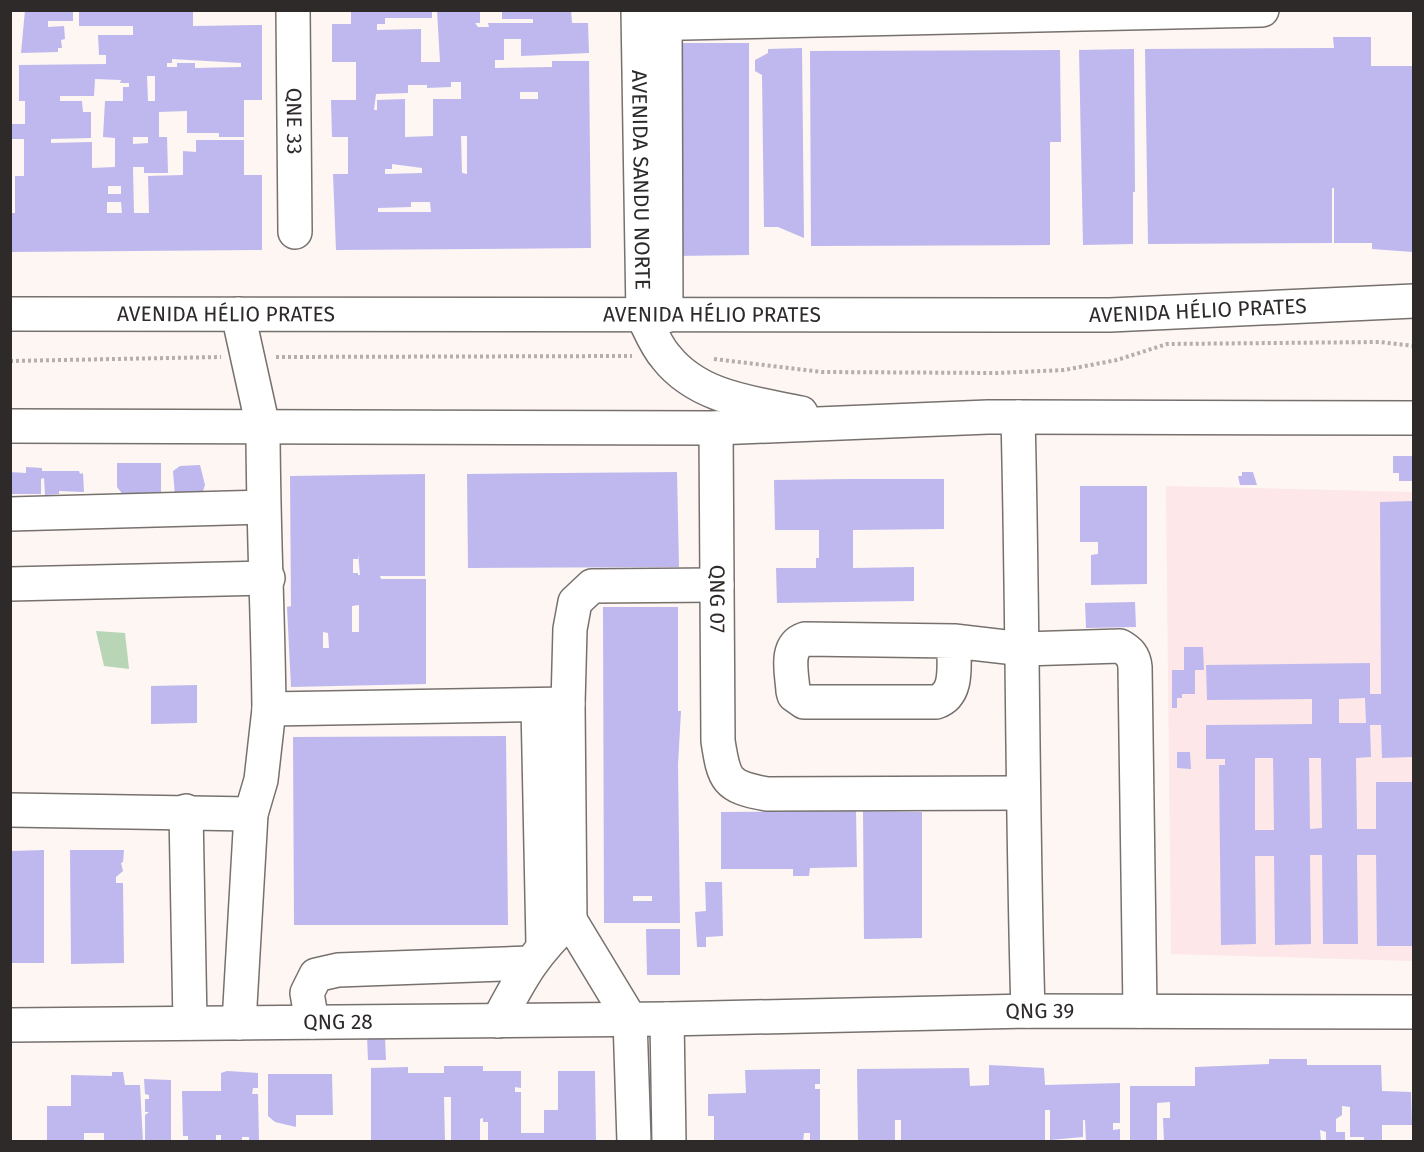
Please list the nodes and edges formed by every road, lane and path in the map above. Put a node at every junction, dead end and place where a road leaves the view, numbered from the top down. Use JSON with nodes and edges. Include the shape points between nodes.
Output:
{"nodes":[{"id":1,"x":293,"y":10,"type":"edge"},
{"id":2,"x":1262,"y":10,"type":"edge"},
{"id":3,"x":647,"y":19,"type":"edge"},
{"id":4,"x":295,"y":232,"type":"dead end"},
{"id":5,"x":1413,"y":301,"type":"edge"},
{"id":6,"x":10,"y":314,"type":"edge"},
{"id":7,"x":238,"y":314,"type":"junction"},
{"id":8,"x":655,"y":316,"type":"junction"},
{"id":9,"x":1018,"y":417,"type":"junction"},
{"id":10,"x":1413,"y":418,"type":"edge"},
{"id":11,"x":851,"y":424,"type":"junction"},
{"id":12,"x":10,"y":426,"type":"edge"},
{"id":13,"x":263,"y":428,"type":"junction"},
{"id":14,"x":716,"y":428,"type":"junction"},
{"id":15,"x":263,"y":507,"type":"junction"},
{"id":16,"x":10,"y":514,"type":"edge"},
{"id":17,"x":268,"y":578,"type":"junction"},
{"id":18,"x":10,"y":584,"type":"edge"},
{"id":19,"x":717,"y":585,"type":"junction"},
{"id":20,"x":954,"y":641,"type":"junction"},
{"id":21,"x":1023,"y":649,"type":"junction"},
{"id":22,"x":553,"y":704,"type":"junction"},
{"id":23,"x":269,"y":709,"type":"junction"},
{"id":24,"x":1022,"y":793,"type":"junction"},
{"id":25,"x":10,"y":810,"type":"edge"},
{"id":26,"x":186,"y":811,"type":"junction"},
{"id":27,"x":251,"y":814,"type":"junction"},
{"id":28,"x":555,"y":820,"type":"junction"},
{"id":29,"x":570,"y":920,"type":"junction"},
{"id":30,"x":536,"y":953,"type":"junction"},
{"id":31,"x":1028,"y":1011,"type":"junction"},
{"id":32,"x":1140,"y":1011,"type":"junction"},
{"id":33,"x":1413,"y":1012,"type":"edge"},
{"id":34,"x":630,"y":1019,"type":"junction"},
{"id":35,"x":667,"y":1019,"type":"junction"},
{"id":36,"x":498,"y":1021,"type":"junction"},
{"id":37,"x":312,"y":1022,"type":"junction"},
{"id":38,"x":190,"y":1023,"type":"junction"},
{"id":39,"x":239,"y":1023,"type":"junction"},
{"id":40,"x":10,"y":1025,"type":"edge"},
{"id":41,"x":634,"y":1142,"type":"edge"},
{"id":42,"x":669,"y":1142,"type":"edge"}],
"edges":[{"from":1,"to":4,"type":"main road","name":"QNE 33"},
{"from":2,"to":3,"type":"main road"},
{"from":3,"to":8,"type":"main road","name":"AVENIDA SANDU NORTE"},
{"from":5,"to":8,"type":"main road","name":"AVENIDA HÉLIO PRATES","via":[[1110,315]]},
{"from":6,"to":7,"type":"main road","name":"AVENIDA HÉLIO PRATES"},
{"from":7,"to":8,"type":"main road","name":"AVENIDA HÉLIO PRATES"},
{"from":7,"to":13,"type":"main road"},
{"from":8,"to":11,"type":"main road","name":"AVENIDA SANDU NORTE","via":[[665,356],[694,383],[723,396]]},
{"from":9,"to":10,"type":"main road"},
{"from":9,"to":11,"type":"main road"},
{"from":9,"to":21,"type":"main road"},
{"from":11,"to":14,"type":"main road"},
{"from":12,"to":13,"type":"main road"},
{"from":13,"to":14,"type":"main road"},
{"from":13,"to":15,"type":"main road"},
{"from":14,"to":19,"type":"main road","name":"QNG 07"},
{"from":15,"to":16,"type":"main road"},
{"from":15,"to":17,"type":"main road"},
{"from":17,"to":18,"type":"main road"},
{"from":17,"to":23,"type":"main road"},
{"from":19,"to":22,"type":"main road","via":[[592,586],[575,602]]},
{"from":19,"to":24,"type":"main road","name":"QNG 07","via":[[718,741],[723,771],[739,789],[766,794]]},
{"from":20,"to":20,"type":"main road","via":[[952,687],[946,697],[936,702],[804,702],[792,691],[792,650],[805,639]]},
{"from":20,"to":21,"type":"main road"},
{"from":21,"to":24,"type":"main road"},
{"from":21,"to":32,"type":"main road","via":[[1120,646],[1134,661]]},
{"from":22,"to":23,"type":"main road"},
{"from":22,"to":28,"type":"main road"},
{"from":23,"to":27,"type":"main road","via":[[261,780]]},
{"from":24,"to":31,"type":"main road"},
{"from":25,"to":26,"type":"main road"},
{"from":26,"to":27,"type":"main road"},
{"from":26,"to":38,"type":"main road"},
{"from":27,"to":39,"type":"main road"},
{"from":28,"to":29,"type":"main road"},
{"from":28,"to":30,"type":"main road"},
{"from":29,"to":30,"type":"main road"},
{"from":29,"to":34,"type":"main road"},
{"from":30,"to":36,"type":"main road"},
{"from":30,"to":37,"type":"main road","via":[[316,975],[307,993]]},
{"from":31,"to":32,"type":"main road","name":"QNG 39"},
{"from":31,"to":35,"type":"main road","name":"QNG 39"},
{"from":32,"to":33,"type":"main road","name":"QNG 39"},
{"from":34,"to":35,"type":"main road","name":"QNG 28"},
{"from":34,"to":36,"type":"main road","name":"QNG 28"},
{"from":34,"to":41,"type":"main road"},
{"from":35,"to":42,"type":"main road"},
{"from":36,"to":37,"type":"main road","name":"QNG 28"},
{"from":37,"to":39,"type":"main road","name":"QNG 28"},
{"from":38,"to":39,"type":"main road","name":"QNG 28"},
{"from":38,"to":40,"type":"main road","name":"QNG 28"}]}
